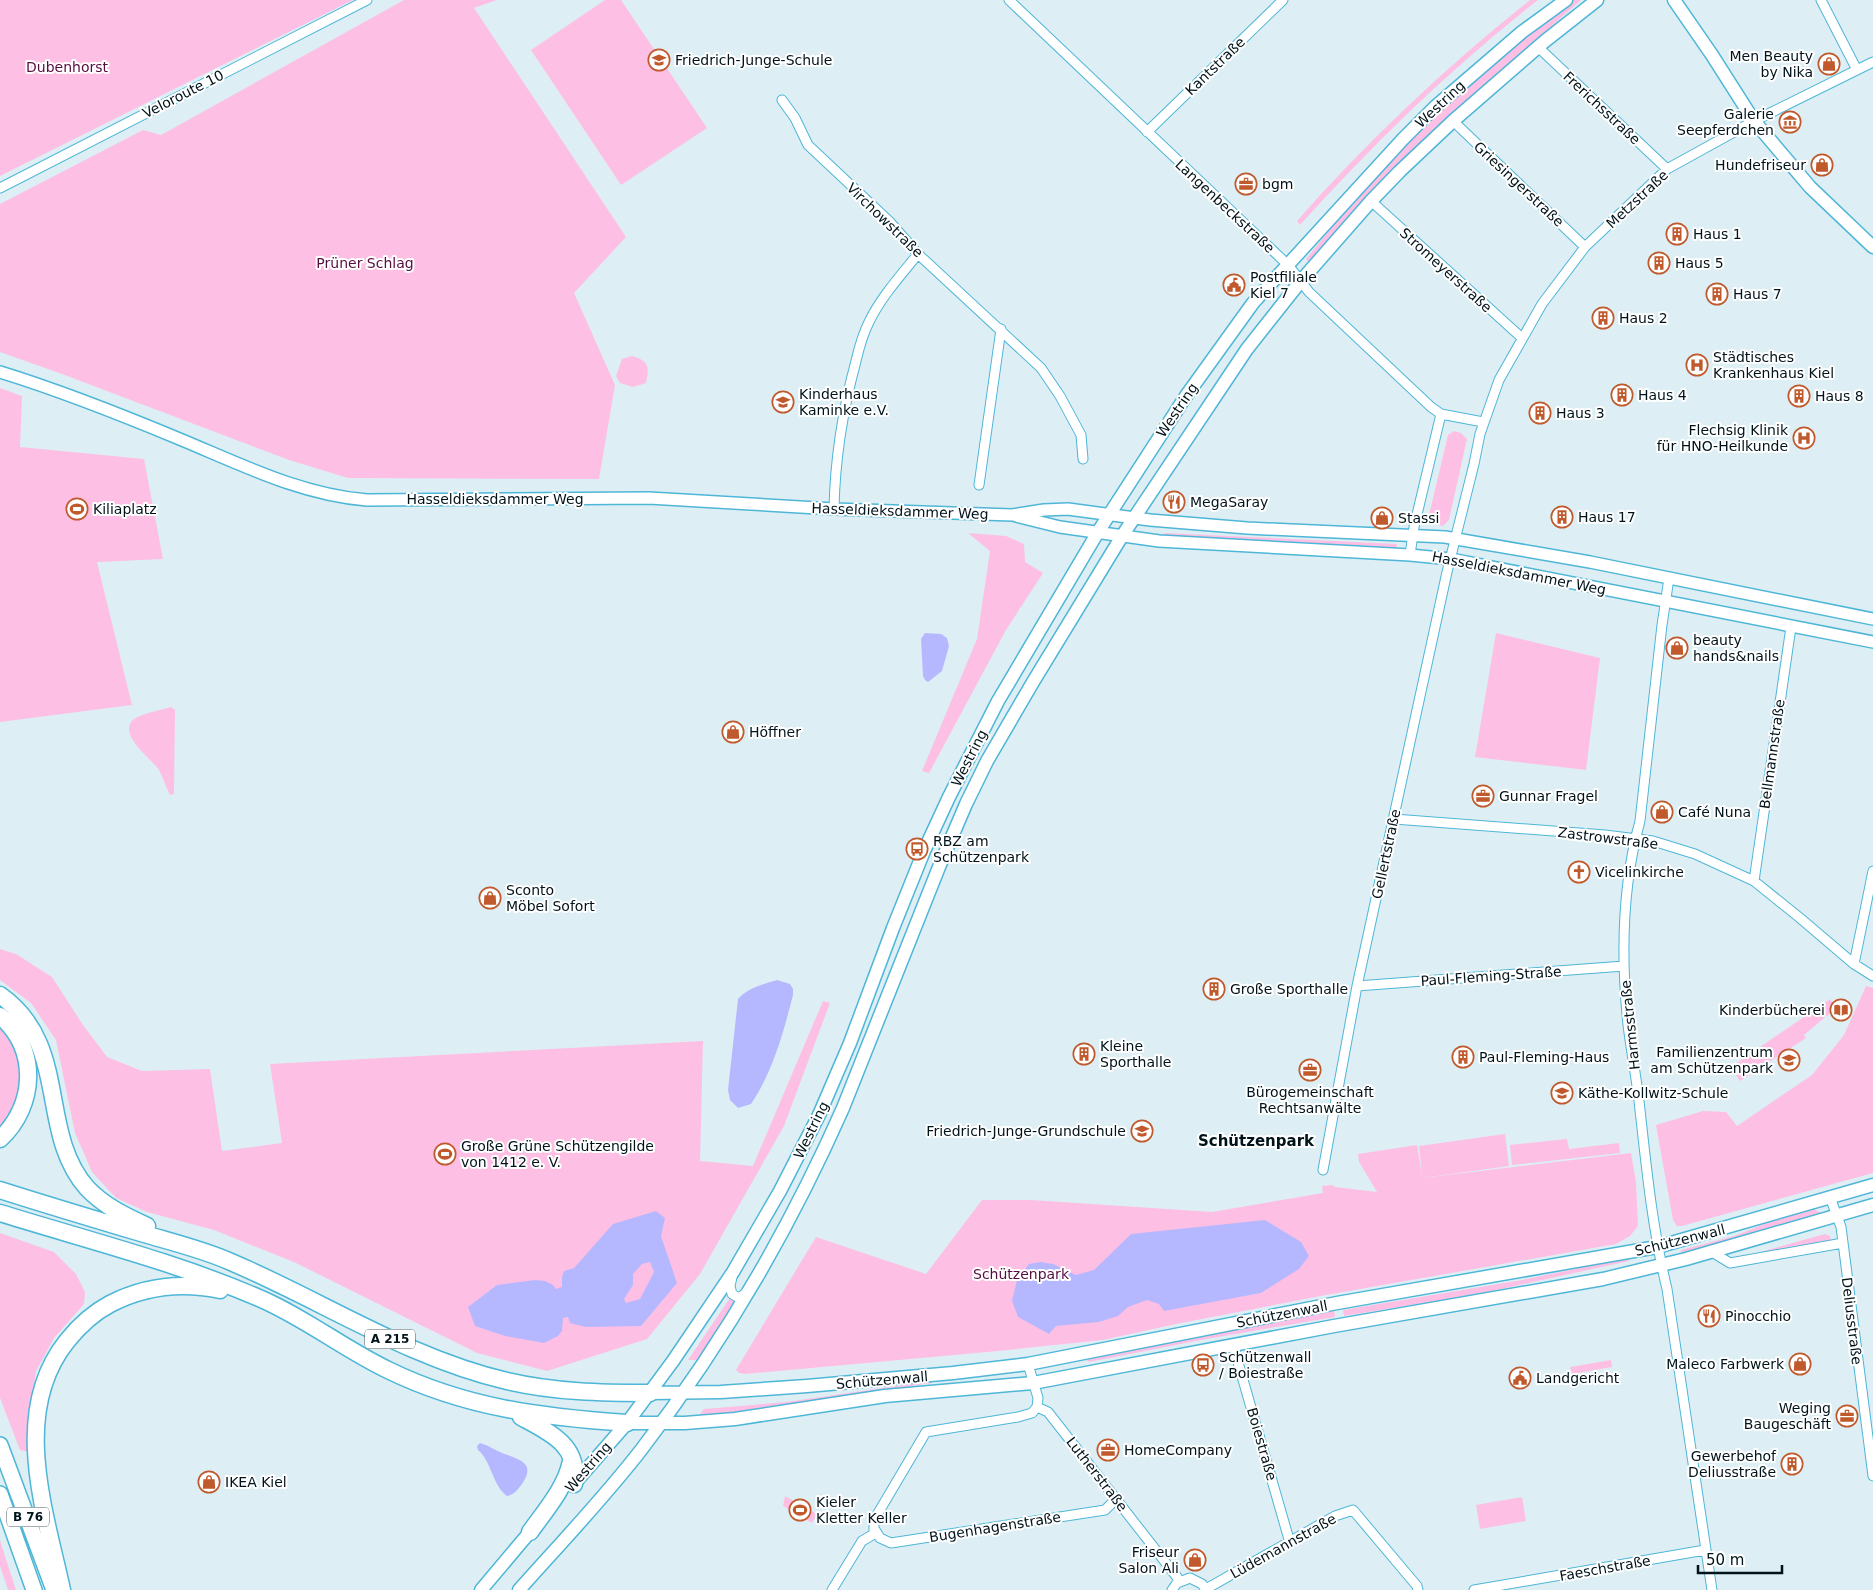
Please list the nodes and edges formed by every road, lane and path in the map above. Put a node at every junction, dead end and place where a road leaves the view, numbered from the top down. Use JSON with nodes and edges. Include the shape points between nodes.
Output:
{"nodes":[{"id":1,"x":367,"y":0,"type":"edge"},
{"id":2,"x":1009,"y":0,"type":"edge"},
{"id":3,"x":1283,"y":0,"type":"edge"},
{"id":4,"x":1566,"y":0,"type":"edge"},
{"id":5,"x":1597,"y":0,"type":"edge"},
{"id":6,"x":1674,"y":0,"type":"edge"},
{"id":7,"x":1821,"y":0,"type":"edge"},
{"id":8,"x":1538,"y":47,"type":"junction"},
{"id":9,"x":1873,"y":62,"type":"edge"},
{"id":10,"x":1857,"y":70,"type":"junction"},
{"id":11,"x":782,"y":100,"type":"dead end"},
{"id":12,"x":1452,"y":121,"type":"junction"},
{"id":13,"x":1754,"y":121,"type":"junction"},
{"id":14,"x":1147,"y":132,"type":"junction"},
{"id":15,"x":1667,"y":169,"type":"junction"},
{"id":16,"x":0,"y":188,"type":"edge"},
{"id":17,"x":1371,"y":201,"type":"junction"},
{"id":18,"x":1585,"y":247,"type":"junction"},
{"id":19,"x":1873,"y":247,"type":"edge"},
{"id":20,"x":918,"y":254,"type":"junction"},
{"id":21,"x":1288,"y":265,"type":"junction"},
{"id":22,"x":1300,"y":282,"type":"junction"},
{"id":23,"x":1001,"y":329,"type":"junction"},
{"id":24,"x":1522,"y":338,"type":"junction"},
{"id":25,"x":0,"y":372,"type":"edge"},
{"id":26,"x":1440,"y":414,"type":"junction"},
{"id":27,"x":1483,"y":422,"type":"junction"},
{"id":28,"x":1083,"y":459,"type":"dead end"},
{"id":29,"x":978,"y":486,"type":"dead end"},
{"id":30,"x":834,"y":509,"type":"junction"},
{"id":31,"x":1012,"y":515,"type":"junction"},
{"id":32,"x":1109,"y":515,"type":"junction"},
{"id":33,"x":1134,"y":518,"type":"junction"},
{"id":34,"x":1098,"y":532,"type":"junction"},
{"id":35,"x":1122,"y":536,"type":"junction"},
{"id":36,"x":1412,"y":536,"type":"junction"},
{"id":37,"x":1456,"y":538,"type":"junction"},
{"id":38,"x":1410,"y":554,"type":"junction"},
{"id":39,"x":1451,"y":559,"type":"junction"},
{"id":40,"x":1669,"y":578,"type":"junction"},
{"id":41,"x":1665,"y":601,"type":"junction"},
{"id":42,"x":1873,"y":619,"type":"edge"},
{"id":43,"x":1791,"y":627,"type":"junction"},
{"id":44,"x":1873,"y":642,"type":"edge"},
{"id":45,"x":1394,"y":819,"type":"junction"},
{"id":46,"x":1635,"y":839,"type":"junction"},
{"id":47,"x":1873,"y":871,"type":"edge"},
{"id":48,"x":1754,"y":881,"type":"junction"},
{"id":49,"x":1854,"y":964,"type":"junction"},
{"id":50,"x":1624,"y":966,"type":"junction"},
{"id":51,"x":1873,"y":976,"type":"edge"},
{"id":52,"x":1357,"y":986,"type":"junction"},
{"id":53,"x":0,"y":995,"type":"edge"},
{"id":54,"x":0,"y":1016,"type":"edge"},
{"id":55,"x":0,"y":1139,"type":"edge"},
{"id":56,"x":1324,"y":1170,"type":"dead end"},
{"id":57,"x":1873,"y":1185,"type":"edge"},
{"id":58,"x":0,"y":1190,"type":"edge"},
{"id":59,"x":1830,"y":1197,"type":"junction"},
{"id":60,"x":1873,"y":1204,"type":"edge"},
{"id":61,"x":0,"y":1213,"type":"edge"},
{"id":62,"x":1837,"y":1216,"type":"junction"},
{"id":63,"x":1843,"y":1243,"type":"junction"},
{"id":64,"x":1657,"y":1247,"type":"junction"},
{"id":65,"x":194,"y":1249,"type":"junction"},
{"id":66,"x":1712,"y":1252,"type":"junction"},
{"id":67,"x":1660,"y":1266,"type":"junction"},
{"id":68,"x":733,"y":1272,"type":"junction"},
{"id":69,"x":750,"y":1291,"type":"junction"},
{"id":70,"x":262,"y":1299,"type":"junction"},
{"id":71,"x":1233,"y":1345,"type":"junction"},
{"id":72,"x":1028,"y":1364,"type":"junction"},
{"id":73,"x":1033,"y":1383,"type":"junction"},
{"id":74,"x":650,"y":1393,"type":"junction"},
{"id":75,"x":682,"y":1393,"type":"junction"},
{"id":76,"x":1037,"y":1407,"type":"junction"},
{"id":77,"x":508,"y":1410,"type":"junction"},
{"id":78,"x":627,"y":1423,"type":"junction"},
{"id":79,"x":661,"y":1423,"type":"junction"},
{"id":80,"x":0,"y":1446,"type":"edge"},
{"id":81,"x":571,"y":1459,"type":"junction"},
{"id":82,"x":1873,"y":1476,"type":"edge"},
{"id":83,"x":574,"y":1484,"type":"junction"},
{"id":84,"x":0,"y":1494,"type":"edge"},
{"id":85,"x":1116,"y":1499,"type":"junction"},
{"id":86,"x":875,"y":1530,"type":"junction"},
{"id":87,"x":530,"y":1532,"type":"junction"},
{"id":88,"x":1290,"y":1542,"type":"junction"},
{"id":89,"x":1705,"y":1550,"type":"junction"},
{"id":90,"x":1180,"y":1581,"type":"junction"},
{"id":91,"x":1418,"y":1588,"type":"edge"},
{"id":92,"x":34,"y":1590,"type":"edge"},
{"id":93,"x":54,"y":1590,"type":"edge"},
{"id":94,"x":62,"y":1590,"type":"edge"},
{"id":95,"x":481,"y":1590,"type":"edge"},
{"id":96,"x":518,"y":1590,"type":"edge"},
{"id":97,"x":832,"y":1590,"type":"edge"},
{"id":98,"x":1172,"y":1590,"type":"edge"},
{"id":99,"x":1206,"y":1590,"type":"edge"},
{"id":100,"x":1474,"y":1590,"type":"edge"},
{"id":101,"x":1712,"y":1590,"type":"edge"}],
"edges":[{"from":1,"to":16,"type":"street","name":"Veloroute 10"},
{"from":2,"to":14,"type":"street","name":"Langenbeckstraße"},
{"from":3,"to":14,"type":"street","name":"Kantstraße"},
{"from":4,"to":21,"type":"main road","name":"Westring","via":[[1522,32],[1435,107]]},
{"from":5,"to":8,"type":"main road","name":"Westring"},
{"from":6,"to":13,"type":"main road"},
{"from":7,"to":10,"type":"street"},
{"from":8,"to":12,"type":"main road","name":"Westring"},
{"from":8,"to":15,"type":"street","name":"Frerichsstraße"},
{"from":9,"to":10,"type":"street","name":"Metzstraße"},
{"from":10,"to":13,"type":"street","name":"Metzstraße"},
{"from":11,"to":20,"type":"street","name":"Virchowstraße","via":[[808,145]]},
{"from":12,"to":17,"type":"main road","name":"Westring"},
{"from":12,"to":18,"type":"street","name":"Griesingerstraße"},
{"from":13,"to":15,"type":"street","name":"Metzstraße"},
{"from":13,"to":19,"type":"main road","via":[[1810,187]]},
{"from":14,"to":21,"type":"street","name":"Langenbeckstraße"},
{"from":15,"to":18,"type":"street","name":"Metzstraße"},
{"from":17,"to":22,"type":"main road","name":"Westring"},
{"from":17,"to":24,"type":"street","name":"Stromeyerstraße"},
{"from":18,"to":24,"type":"street","name":"Metzstraße","via":[[1542,304]]},
{"from":20,"to":23,"type":"street","name":"Virchowstraße"},
{"from":20,"to":30,"type":"street","via":[[886,295],[863,335],[848,389],[837,461]]},
{"from":21,"to":22,"type":"street","name":"Langenbeckstraße"},
{"from":21,"to":32,"type":"main road","name":"Westring","via":[[1253,303],[1211,360]]},
{"from":22,"to":26,"type":"street","name":"Langenbeckstraße"},
{"from":22,"to":33,"type":"main road","name":"Westring","via":[[1247,349]]},
{"from":23,"to":28,"type":"street","name":"Virchowstraße","via":[[1042,368],[1056,390],[1080,435]]},
{"from":23,"to":29,"type":"street"},
{"from":24,"to":27,"type":"street","name":"Metzstraße","via":[[1499,380]]},
{"from":25,"to":30,"type":"street","name":"Hasseldieksdammer Weg","via":[[93,404],[301,488],[342,498],[649,498]]},
{"from":26,"to":27,"type":"street"},
{"from":26,"to":36,"type":"street"},
{"from":27,"to":37,"type":"street","name":"Metzstraße"},
{"from":30,"to":31,"type":"street","name":"Hasseldieksdammer Weg"},
{"from":31,"to":32,"type":"street","name":"Hasseldieksdammer Weg","via":[[1059,509]]},
{"from":31,"to":34,"type":"street","name":"Hasseldieksdammer Weg","via":[[1039,523]]},
{"from":32,"to":33,"type":"street","name":"Hasseldieksdammer Weg"},
{"from":32,"to":34,"type":"main road","name":"Westring"},
{"from":33,"to":35,"type":"main road","name":"Westring"},
{"from":33,"to":36,"type":"street","name":"Hasseldieksdammer Weg","via":[[1247,528]]},
{"from":34,"to":35,"type":"street","name":"Hasseldieksdammer Weg"},
{"from":34,"to":68,"type":"main road","name":"Westring","via":[[998,701],[949,797],[900,909],[850,1043],[819,1115]]},
{"from":35,"to":38,"type":"street","name":"Hasseldieksdammer Weg","via":[[1193,543]]},
{"from":35,"to":69,"type":"main road","name":"Westring","via":[[1001,735],[966,804],[830,1139],[798,1206]]},
{"from":36,"to":37,"type":"street","name":"Hasseldieksdammer Weg"},
{"from":36,"to":38,"type":"street"},
{"from":37,"to":39,"type":"street","name":"Gellertstraße"},
{"from":37,"to":40,"type":"street","name":"Hasseldieksdammer Weg"},
{"from":38,"to":39,"type":"street","name":"Hasseldieksdammer Weg"},
{"from":39,"to":41,"type":"street","name":"Hasseldieksdammer Weg"},
{"from":39,"to":45,"type":"street","name":"Gellertstraße"},
{"from":40,"to":41,"type":"street","name":"Harmsstraße"},
{"from":40,"to":42,"type":"street","name":"Hasseldieksdammer Weg"},
{"from":41,"to":43,"type":"street","name":"Hasseldieksdammer Weg"},
{"from":41,"to":46,"type":"street","name":"Harmsstraße","via":[[1640,821]]},
{"from":43,"to":44,"type":"street","name":"Hasseldieksdammer Weg"},
{"from":43,"to":48,"type":"street","name":"Bellmannstraße"},
{"from":45,"to":46,"type":"street","name":"Zastrowstraße"},
{"from":45,"to":52,"type":"street","name":"Gellertstraße"},
{"from":46,"to":48,"type":"street","name":"Zastrowstraße","via":[[1654,841],[1695,854]]},
{"from":46,"to":50,"type":"street","name":"Harmsstraße","via":[[1625,919]]},
{"from":47,"to":49,"type":"street"},
{"from":48,"to":49,"type":"street","name":"Zastrowstraße"},
{"from":49,"to":51,"type":"street","name":"Zastrowstraße"},
{"from":50,"to":52,"type":"street","name":"Paul-Fleming-Straße"},
{"from":50,"to":64,"type":"street","name":"Harmsstraße","via":[[1628,1025]]},
{"from":52,"to":56,"type":"street","name":"Gellertstraße"},
{"from":53,"to":65,"type":"highway","via":[[22,1014],[33,1030],[46,1062],[68,1156],[79,1177],[96,1196],[119,1213]]},
{"from":54,"to":55,"type":"highway","via":[[22,1044],[29,1070],[22,1109]]},
{"from":57,"to":59,"type":"main road","name":"Schützenwall"},
{"from":58,"to":65,"type":"highway","number":"A 215"},
{"from":59,"to":62,"type":"street","name":"Deliusstraße"},
{"from":59,"to":64,"type":"main road","name":"Schützenwall"},
{"from":60,"to":62,"type":"main road","name":"Schützenwall"},
{"from":61,"to":70,"type":"highway","via":[[169,1264]]},
{"from":62,"to":63,"type":"street","name":"Deliusstraße"},
{"from":62,"to":66,"type":"main road","name":"Schützenwall"},
{"from":63,"to":66,"type":"street","name":"Schützenwall","via":[[1730,1263]]},
{"from":63,"to":82,"type":"street","name":"Deliusstraße"},
{"from":64,"to":67,"type":"street","name":"Harmsstraße"},
{"from":64,"to":72,"type":"main road","name":"Schützenwall","via":[[1337,1303]]},
{"from":65,"to":74,"type":"highway","number":"A 215","via":[[229,1261],[375,1332],[454,1365],[516,1383],[552,1389]]},
{"from":66,"to":67,"type":"main road","name":"Schützenwall"},
{"from":67,"to":71,"type":"main road","name":"Schützenwall"},
{"from":67,"to":89,"type":"street","name":"Harmsstraße","via":[[1667,1289]]},
{"from":68,"to":69,"type":"street","via":[[732,1294],[740,1298]]},
{"from":68,"to":74,"type":"main road","name":"Westring"},
{"from":69,"to":75,"type":"main road","name":"Westring"},
{"from":70,"to":77,"type":"highway","via":[[389,1371],[441,1392]]},
{"from":70,"to":94,"type":"highway","via":[[201,1286],[148,1289],[96,1312],[64,1345],[42,1387],[36,1436],[39,1479]]},
{"from":71,"to":73,"type":"main road","name":"Schützenwall"},
{"from":71,"to":88,"type":"street","name":"Boiestraße"},
{"from":72,"to":73,"type":"street"},
{"from":72,"to":75,"type":"main road","name":"Schützenwall","via":[[807,1386]]},
{"from":73,"to":76,"type":"street"},
{"from":73,"to":79,"type":"main road","name":"Schützenwall","via":[[885,1396],[736,1419]]},
{"from":74,"to":75,"type":"main road","name":"Schützenwall"},
{"from":74,"to":78,"type":"main road","name":"Westring"},
{"from":75,"to":79,"type":"main road","name":"Westring"},
{"from":76,"to":85,"type":"street","name":"Lutherstraße","via":[[1048,1412]]},
{"from":76,"to":86,"type":"street","via":[[1032,1413],[1018,1417],[926,1432],[874,1520]]},
{"from":77,"to":78,"type":"highway"},
{"from":77,"to":81,"type":"highway","via":[[556,1436]]},
{"from":78,"to":79,"type":"main road","name":"Schützenwall"},
{"from":78,"to":83,"type":"main road","name":"Westring"},
{"from":79,"to":96,"type":"main road","name":"Westring","via":[[600,1500]]},
{"from":80,"to":93,"type":"highway","number":"B 76"},
{"from":81,"to":83,"type":"highway"},
{"from":81,"to":87,"type":"highway","via":[[562,1484]]},
{"from":83,"to":87,"type":"main road","name":"Westring"},
{"from":84,"to":92,"type":"highway","number":"B 76"},
{"from":85,"to":86,"type":"street","name":"Bugenhagenstraße","via":[[1106,1510],[891,1543],[880,1538]]},
{"from":85,"to":90,"type":"street","name":"Lutherstraße"},
{"from":86,"to":97,"type":"street","via":[[871,1537],[862,1541]]},
{"from":87,"to":95,"type":"main road","name":"Westring"},
{"from":88,"to":91,"type":"street","name":"Lüdemannstraße","via":[[1335,1516],[1353,1510]]},
{"from":88,"to":99,"type":"street","name":"Lüdemannstraße"},
{"from":89,"to":100,"type":"street","name":"Faeschstraße"},
{"from":89,"to":101,"type":"street","name":"Harmsstraße"},
{"from":90,"to":98,"type":"street"},
{"from":90,"to":99,"type":"street","via":[[1196,1580]]}]}
